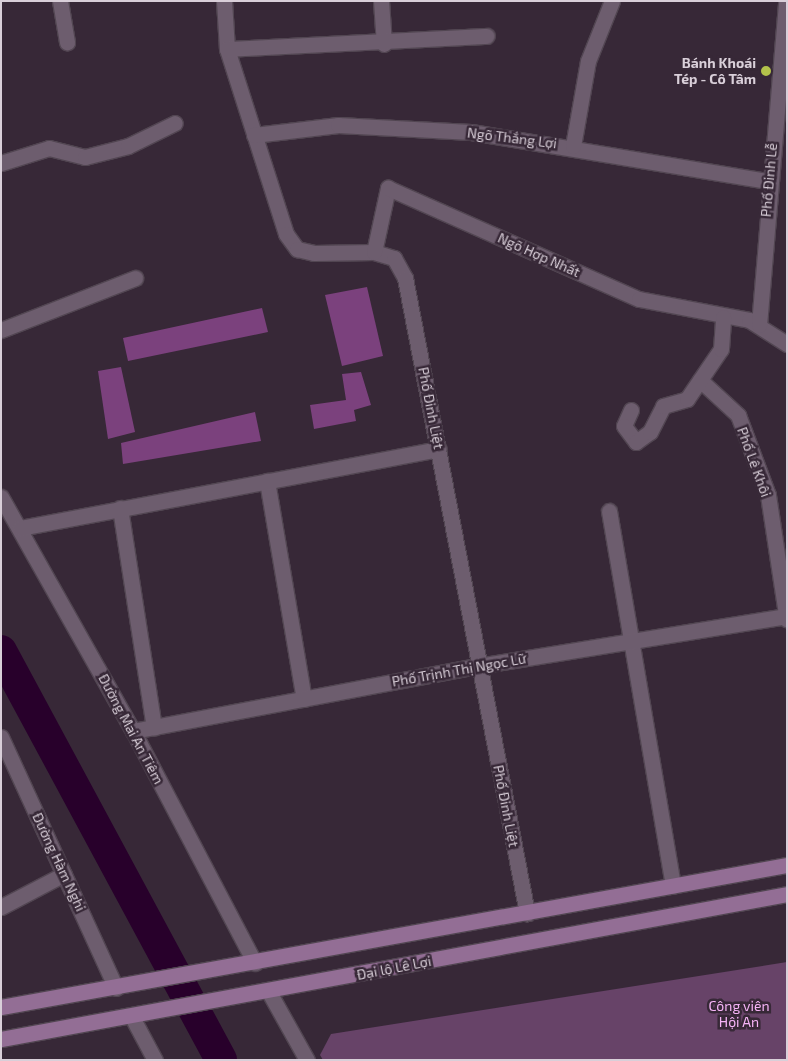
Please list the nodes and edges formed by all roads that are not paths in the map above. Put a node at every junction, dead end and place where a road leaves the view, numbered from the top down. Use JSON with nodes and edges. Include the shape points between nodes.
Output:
{"nodes":[{"id":1,"x":60,"y":1,"type":"edge"},
{"id":2,"x":224,"y":1,"type":"edge"},
{"id":3,"x":381,"y":1,"type":"edge"},
{"id":4,"x":612,"y":1,"type":"edge"},
{"id":5,"x":786,"y":1,"type":"edge"},
{"id":6,"x":487,"y":36,"type":"dead end"},
{"id":7,"x":67,"y":42,"type":"dead end"},
{"id":8,"x":384,"y":44,"type":"junction"},
{"id":9,"x":227,"y":49,"type":"junction"},
{"id":10,"x":175,"y":123,"type":"dead end"},
{"id":11,"x":254,"y":134,"type":"junction"},
{"id":12,"x":573,"y":146,"type":"junction"},
{"id":13,"x":1,"y":164,"type":"edge"},
{"id":14,"x":768,"y":181,"type":"junction"},
{"id":15,"x":374,"y":252,"type":"junction"},
{"id":16,"x":135,"y":278,"type":"dead end"},
{"id":17,"x":723,"y":317,"type":"junction"},
{"id":18,"x":758,"y":325,"type":"junction"},
{"id":19,"x":1,"y":330,"type":"edge"},
{"id":20,"x":787,"y":344,"type":"edge"},
{"id":21,"x":700,"y":380,"type":"junction"},
{"id":22,"x":631,"y":410,"type":"dead end"},
{"id":23,"x":439,"y":449,"type":"junction"},
{"id":24,"x":267,"y":481,"type":"junction"},
{"id":25,"x":1,"y":497,"type":"edge"},
{"id":26,"x":120,"y":508,"type":"junction"},
{"id":27,"x":609,"y":511,"type":"dead end"},
{"id":28,"x":20,"y":528,"type":"junction"},
{"id":29,"x":786,"y":618,"type":"edge"},
{"id":30,"x":629,"y":642,"type":"junction"},
{"id":31,"x":478,"y":666,"type":"junction"},
{"id":32,"x":304,"y":699,"type":"junction"},
{"id":33,"x":154,"y":727,"type":"junction"},
{"id":34,"x":133,"y":731,"type":"junction"},
{"id":35,"x":1,"y":737,"type":"edge"},
{"id":36,"x":5,"y":754,"type":"edge"},
{"id":37,"x":787,"y":865,"type":"edge"},
{"id":38,"x":64,"y":874,"type":"junction"},
{"id":39,"x":673,"y":886,"type":"junction"},
{"id":40,"x":787,"y":894,"type":"edge"},
{"id":41,"x":1,"y":907,"type":"edge"},
{"id":42,"x":527,"y":913,"type":"junction"},
{"id":43,"x":249,"y":964,"type":"junction"},
{"id":44,"x":116,"y":988,"type":"junction"},
{"id":45,"x":261,"y":994,"type":"junction"},
{"id":46,"x":1,"y":1007,"type":"edge"},
{"id":47,"x":132,"y":1017,"type":"junction"},
{"id":48,"x":1,"y":1040,"type":"edge"},
{"id":49,"x":155,"y":1060,"type":"edge"},
{"id":50,"x":307,"y":1060,"type":"edge"}],
"edges":[{"from":1,"to":7,"type":"street"},
{"from":2,"to":9,"type":"street","name":"Phố Đinh Liệt"},
{"from":3,"to":8,"type":"street"},
{"from":4,"to":12,"type":"street","via":[[588,61]]},
{"from":5,"to":14,"type":"street","name":"Phố Đinh Lễ"},
{"from":6,"to":8,"type":"street"},
{"from":8,"to":9,"type":"street"},
{"from":9,"to":11,"type":"street","name":"Phố Đinh Liệt"},
{"from":10,"to":13,"type":"street","via":[[128,146],[84,157],[49,148]]},
{"from":11,"to":12,"type":"street","name":"Ngõ Thắng Lợi","via":[[338,125],[396,126]]},
{"from":11,"to":15,"type":"street","name":"Phố Đinh Liệt","via":[[286,234],[297,249],[314,253]]},
{"from":12,"to":14,"type":"street","name":"Ngõ Thắng Lợi"},
{"from":14,"to":18,"type":"street","name":"Phố Đinh Lễ"},
{"from":15,"to":17,"type":"street","name":"Ngõ Hợp Nhất","via":[[388,188],[639,299]]},
{"from":15,"to":23,"type":"street","name":"Phố Đinh Liệt","via":[[394,258],[405,278]]},
{"from":16,"to":19,"type":"street"},
{"from":17,"to":18,"type":"street","name":"Ngõ Hợp Nhất"},
{"from":17,"to":21,"type":"street","via":[[721,349]]},
{"from":18,"to":20,"type":"street"},
{"from":21,"to":22,"type":"street","via":[[687,399],[663,406],[650,432],[636,442],[624,426]]},
{"from":21,"to":29,"type":"street","name":"Phố Lê Khôi","via":[[738,415],[768,495]]},
{"from":23,"to":24,"type":"street"},
{"from":23,"to":31,"type":"street","name":"Phố Đinh Liệt"},
{"from":24,"to":26,"type":"street"},
{"from":24,"to":32,"type":"street"},
{"from":25,"to":28,"type":"street","name":"Đường Mai An Tiêm"},
{"from":26,"to":28,"type":"street"},
{"from":26,"to":33,"type":"street"},
{"from":27,"to":30,"type":"street"},
{"from":28,"to":34,"type":"street","name":"Đường Mai An Tiêm"},
{"from":29,"to":30,"type":"street","name":"Phố Trịnh Thị Ngọc Lữ"},
{"from":30,"to":31,"type":"street","name":"Phố Trịnh Thị Ngọc Lữ"},
{"from":30,"to":39,"type":"street"},
{"from":31,"to":32,"type":"street","name":"Phố Trịnh Thị Ngọc Lữ"},
{"from":31,"to":42,"type":"street","name":"Phố Đinh Liệt"},
{"from":32,"to":33,"type":"street","name":"Phố Trịnh Thị Ngọc Lữ"},
{"from":33,"to":34,"type":"street","name":"Phố Trịnh Thị Ngọc Lữ"},
{"from":34,"to":43,"type":"street","name":"Đường Mai An Tiêm"},
{"from":35,"to":36,"type":"street","name":"Đường Hàm Nghi"},
{"from":36,"to":38,"type":"street","name":"Đường Hàm Nghi"},
{"from":37,"to":39,"type":"main road"},
{"from":38,"to":41,"type":"street"},
{"from":38,"to":44,"type":"street","name":"Đường Hàm Nghi"},
{"from":39,"to":42,"type":"main road"},
{"from":40,"to":45,"type":"main road","name":"Đại lộ Lê Lợi"},
{"from":42,"to":43,"type":"main road"},
{"from":43,"to":44,"type":"main road"},
{"from":44,"to":46,"type":"main road"},
{"from":45,"to":47,"type":"main road","name":"Đại lộ Lê Lợi"},
{"from":45,"to":50,"type":"street"},
{"from":47,"to":48,"type":"main road","name":"Đại lộ Lê Lợi"},
{"from":47,"to":49,"type":"street"}]}
